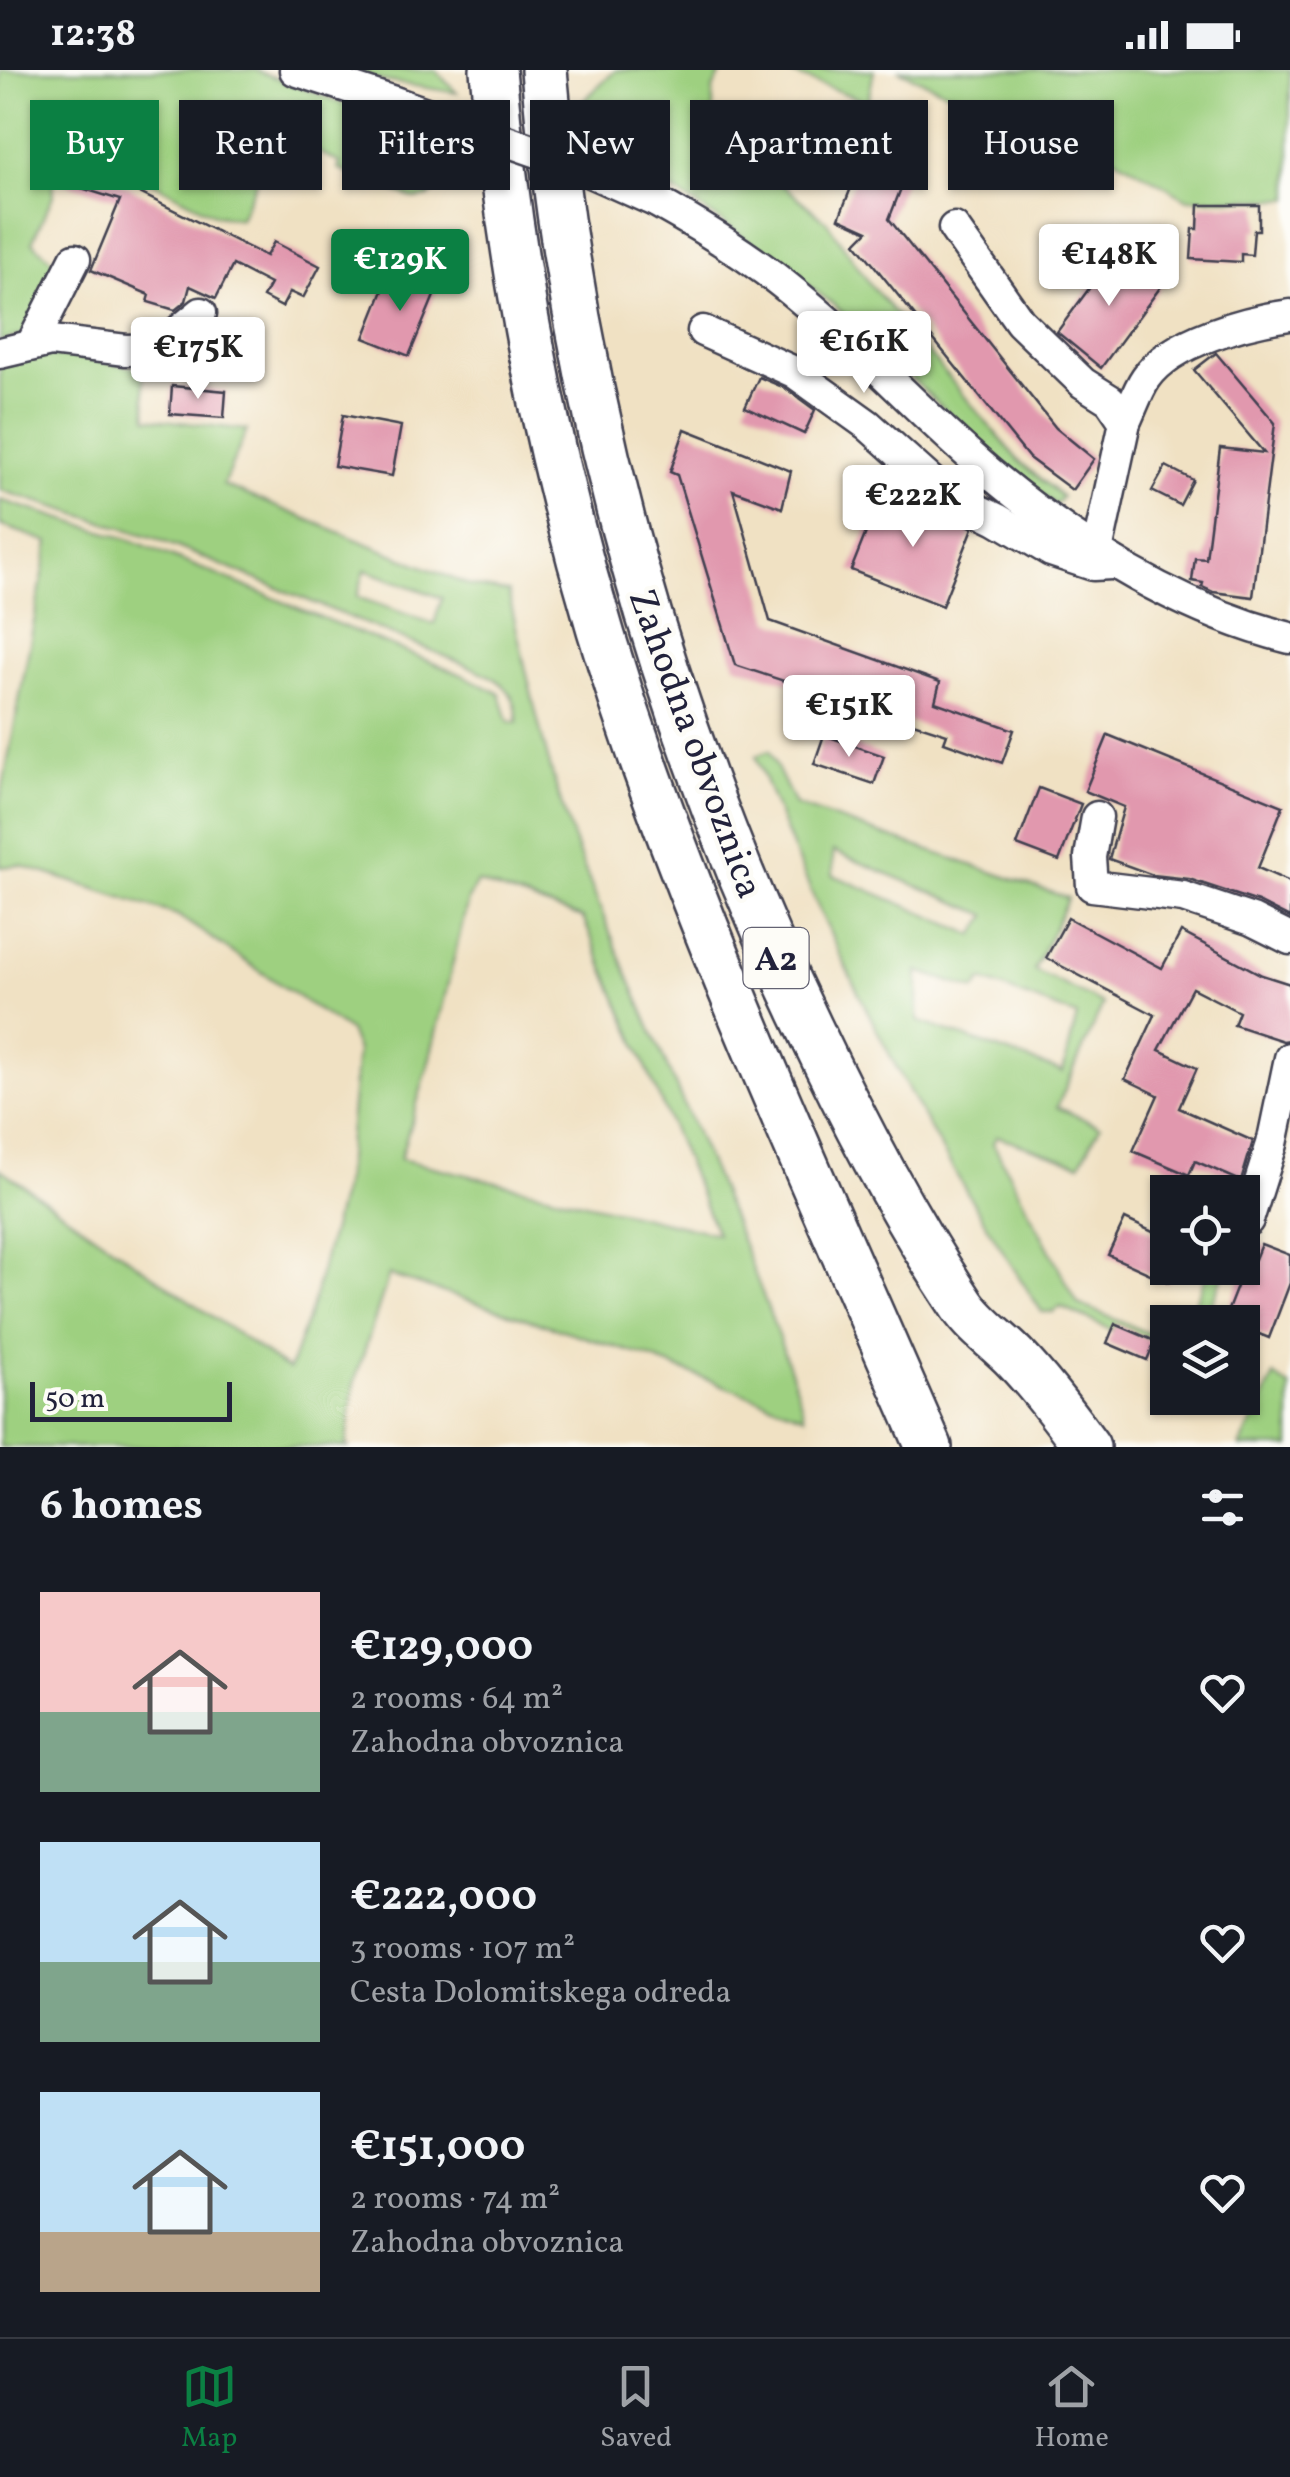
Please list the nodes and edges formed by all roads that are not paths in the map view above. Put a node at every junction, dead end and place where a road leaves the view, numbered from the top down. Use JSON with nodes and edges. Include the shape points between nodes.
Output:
{"nodes":[{"id":1,"x":295,"y":70,"type":"edge"},
{"id":2,"x":493,"y":70,"type":"edge"},
{"id":3,"x":544,"y":70,"type":"edge"},
{"id":4,"x":954,"y":228,"type":"dead end"},
{"id":5,"x":75,"y":259,"type":"dead end"},
{"id":6,"x":201,"y":313,"type":"dead end"},
{"id":7,"x":1290,"y":315,"type":"edge"},
{"id":8,"x":704,"y":331,"type":"dead end"},
{"id":9,"x":32,"y":344,"type":"junction"},
{"id":10,"x":0,"y":353,"type":"edge"},
{"id":11,"x":1125,"y":422,"type":"junction"},
{"id":12,"x":1107,"y":557,"type":"junction"},
{"id":13,"x":1290,"y":638,"type":"edge"},
{"id":14,"x":1097,"y":817,"type":"dead end"},
{"id":15,"x":1290,"y":939,"type":"edge"},
{"id":16,"x":1290,"y":1058,"type":"edge"},
{"id":17,"x":1260,"y":1182,"type":"edge"},
{"id":18,"x":848,"y":1260,"type":"junction"},
{"id":19,"x":965,"y":1310,"type":"junction"},
{"id":20,"x":894,"y":1447,"type":"edge"},
{"id":21,"x":929,"y":1447,"type":"edge"},
{"id":22,"x":1056,"y":1447,"type":"edge"},
{"id":23,"x":1087,"y":1447,"type":"edge"}],
"edges":[{"from":1,"to":12,"type":"street","bridge":true,"via":[[570,163],[711,233],[843,334],[998,480]]},
{"from":2,"to":18,"type":"highway","name":"Zahodna obvoznica","number":"A2","via":[[532,349],[601,632],[698,906]]},
{"from":3,"to":19,"type":"highway","name":"Zahodna obvoznica","number":"A2","via":[[584,353],[660,651],[721,824],[792,992],[856,1122]]},
{"from":4,"to":11,"type":"street","via":[[1020,322],[1110,400]]},
{"from":5,"to":9,"type":"street"},
{"from":6,"to":9,"type":"street","via":[[157,349]]},
{"from":7,"to":11,"type":"street","via":[[1186,345],[1147,376]]},
{"from":8,"to":12,"type":"street","via":[[794,372],[868,425],[945,494],[1051,552],[1093,565]]},
{"from":9,"to":10,"type":"street"},
{"from":11,"to":12,"type":"street"},
{"from":12,"to":13,"type":"street","via":[[1202,608]]},
{"from":14,"to":15,"type":"street","via":[[1092,886],[1184,898]]},
{"from":16,"to":17,"type":"street"},
{"from":18,"to":20,"type":"highway"},
{"from":18,"to":21,"type":"highway","name":"Zahodna obvoznica","number":"A2"},
{"from":19,"to":22,"type":"highway"},
{"from":19,"to":23,"type":"highway","name":"Zahodna obvoznica","number":"A2","via":[[1026,1370]]}]}
